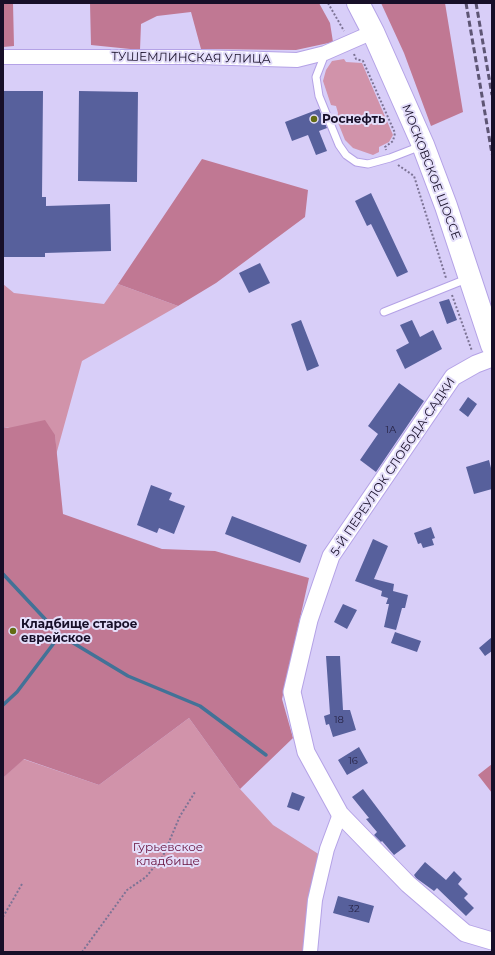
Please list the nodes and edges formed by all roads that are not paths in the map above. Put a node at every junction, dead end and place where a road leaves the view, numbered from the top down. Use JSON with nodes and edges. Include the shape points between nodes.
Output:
{"nodes":[{"id":1,"x":358,"y":3,"type":"edge"},
{"id":2,"x":373,"y":32,"type":"junction"},
{"id":3,"x":325,"y":53,"type":"junction"},
{"id":4,"x":3,"y":57,"type":"edge"},
{"id":5,"x":423,"y":145,"type":"junction"},
{"id":6,"x":471,"y":277,"type":"junction"},
{"id":7,"x":384,"y":312,"type":"dead end"},
{"id":8,"x":492,"y":345,"type":"edge"},
{"id":9,"x":492,"y":358,"type":"edge"},
{"id":10,"x":340,"y":814,"type":"junction"},
{"id":11,"x":492,"y":941,"type":"edge"},
{"id":12,"x":310,"y":952,"type":"edge"}],
"edges":[{"from":1,"to":2,"type":"main road","name":"МОСКОВСКОЕ ШОССЕ"},
{"from":2,"to":3,"type":"street","name":"ТУШЕМЛИНСКАЯ УЛИЦА"},
{"from":2,"to":5,"type":"main road","name":"МОСКОВСКОЕ ШОССЕ"},
{"from":3,"to":4,"type":"street","name":"ТУШЕМЛИНСКАЯ УЛИЦА","via":[[297,60],[199,56]]},
{"from":3,"to":5,"type":"lane","via":[[316,77],[319,96],[346,155],[356,162],[368,164]]},
{"from":5,"to":6,"type":"main road","name":"МОСКОВСКОЕ ШОССЕ"},
{"from":6,"to":7,"type":"lane"},
{"from":6,"to":8,"type":"main road","name":"МОСКОВСКОЕ ШОССЕ"},
{"from":9,"to":10,"type":"street","name":"5-Й ПЕРЕУЛОК СЛОБОДА-САДКИ","via":[[453,377],[331,556],[308,620],[292,692],[306,752]]},
{"from":10,"to":11,"type":"street","name":"5-Й ПЕРЕУЛОК СЛОБОДА-САДКИ","via":[[408,884],[465,933]]},
{"from":10,"to":12,"type":"street","via":[[327,849],[315,900]]}]}
